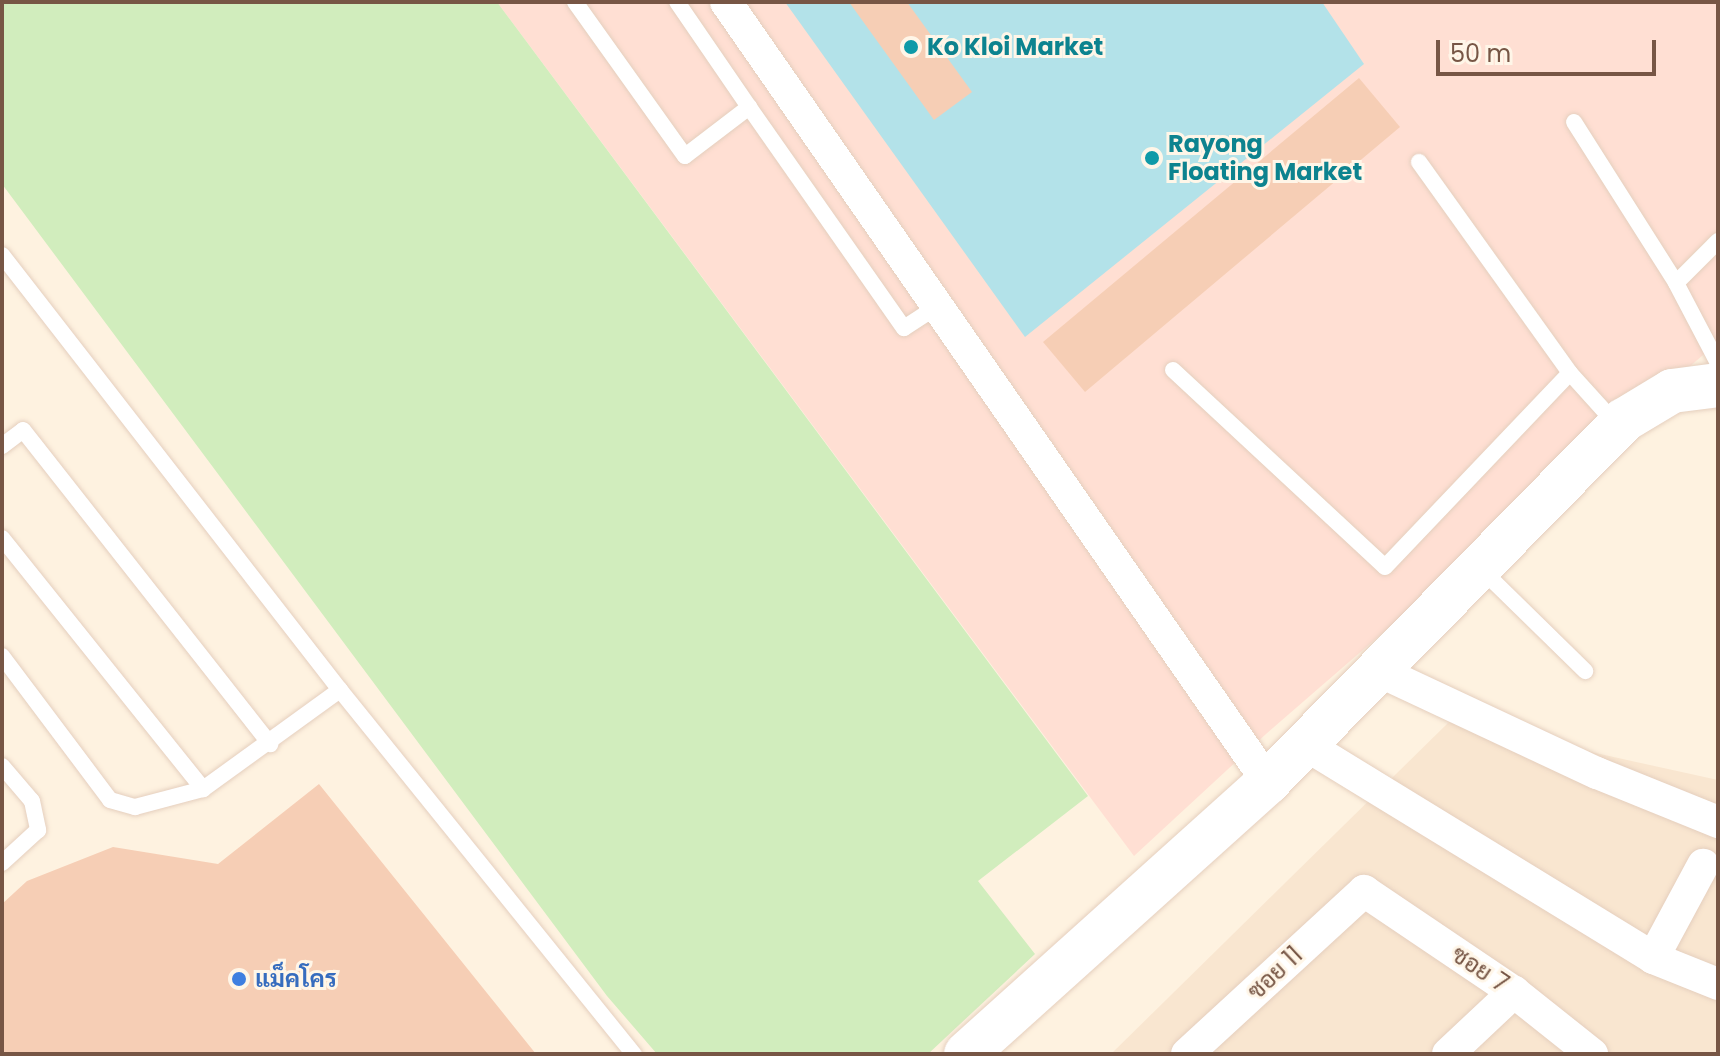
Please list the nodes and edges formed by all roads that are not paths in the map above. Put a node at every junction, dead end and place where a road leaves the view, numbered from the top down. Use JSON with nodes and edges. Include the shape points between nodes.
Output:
{"nodes":[{"id":1,"x":575,"y":2,"type":"edge"},
{"id":2,"x":677,"y":2,"type":"edge"},
{"id":3,"x":726,"y":2,"type":"edge"},
{"id":4,"x":749,"y":107,"type":"junction"},
{"id":5,"x":1574,"y":122,"type":"dead end"},
{"id":6,"x":1419,"y":162,"type":"dead end"},
{"id":7,"x":1718,"y":241,"type":"edge"},
{"id":8,"x":2,"y":255,"type":"edge"},
{"id":9,"x":1676,"y":283,"type":"junction"},
{"id":10,"x":936,"y":307,"type":"junction"},
{"id":11,"x":1718,"y":363,"type":"edge"},
{"id":12,"x":1173,"y":370,"type":"dead end"},
{"id":13,"x":1570,"y":373,"type":"junction"},
{"id":14,"x":1718,"y":385,"type":"edge"},
{"id":15,"x":1618,"y":426,"type":"junction"},
{"id":16,"x":2,"y":446,"type":"edge"},
{"id":17,"x":2,"y":538,"type":"edge"},
{"id":18,"x":1481,"y":569,"type":"junction"},
{"id":19,"x":2,"y":656,"type":"edge"},
{"id":20,"x":1585,"y":671,"type":"dead end"},
{"id":21,"x":1381,"y":672,"type":"junction"},
{"id":22,"x":340,"y":690,"type":"junction"},
{"id":23,"x":270,"y":744,"type":"junction"},
{"id":24,"x":1306,"y":745,"type":"junction"},
{"id":25,"x":2,"y":766,"type":"edge"},
{"id":26,"x":1268,"y":782,"type":"junction"},
{"id":27,"x":203,"y":789,"type":"junction"},
{"id":28,"x":1718,"y":822,"type":"edge"},
{"id":29,"x":2,"y":863,"type":"edge"},
{"id":30,"x":1703,"y":865,"type":"dead end"},
{"id":31,"x":1364,"y":891,"type":"joint"},
{"id":32,"x":1653,"y":958,"type":"junction"},
{"id":33,"x":1718,"y":984,"type":"edge"},
{"id":34,"x":1514,"y":992,"type":"junction"},
{"id":35,"x":634,"y":1054,"type":"edge"},
{"id":36,"x":966,"y":1054,"type":"edge"},
{"id":37,"x":1187,"y":1054,"type":"edge"},
{"id":38,"x":1448,"y":1054,"type":"edge"},
{"id":39,"x":1592,"y":1054,"type":"edge"}],
"edges":[{"from":1,"to":4,"type":"lane","via":[[685,156]]},
{"from":2,"to":4,"type":"lane"},
{"from":3,"to":10,"type":"street"},
{"from":4,"to":10,"type":"lane","via":[[904,328]]},
{"from":5,"to":9,"type":"lane"},
{"from":6,"to":13,"type":"lane"},
{"from":7,"to":9,"type":"lane"},
{"from":8,"to":22,"type":"lane"},
{"from":9,"to":11,"type":"lane"},
{"from":10,"to":26,"type":"street"},
{"from":12,"to":13,"type":"lane","via":[[1385,567]]},
{"from":13,"to":15,"type":"lane"},
{"from":14,"to":15,"type":"street","via":[[1672,391],[1646,403]]},
{"from":15,"to":18,"type":"street"},
{"from":16,"to":23,"type":"lane","via":[[23,430]]},
{"from":17,"to":27,"type":"lane"},
{"from":18,"to":20,"type":"lane"},
{"from":18,"to":21,"type":"street"},
{"from":19,"to":27,"type":"lane","via":[[110,800],[135,807]]},
{"from":21,"to":24,"type":"street"},
{"from":21,"to":28,"type":"street","via":[[1597,773]]},
{"from":22,"to":23,"type":"lane"},
{"from":22,"to":35,"type":"lane"},
{"from":23,"to":27,"type":"lane"},
{"from":24,"to":26,"type":"street"},
{"from":24,"to":32,"type":"street"},
{"from":25,"to":29,"type":"lane","via":[[32,801],[38,830]]},
{"from":26,"to":36,"type":"street"},
{"from":30,"to":32,"type":"street"},
{"from":31,"to":34,"type":"street","name":"ซอย 7"},
{"from":31,"to":37,"type":"street","name":"ซอย 11"},
{"from":32,"to":33,"type":"street"},
{"from":34,"to":38,"type":"street"},
{"from":34,"to":39,"type":"street","name":"ซอย 7"}]}
